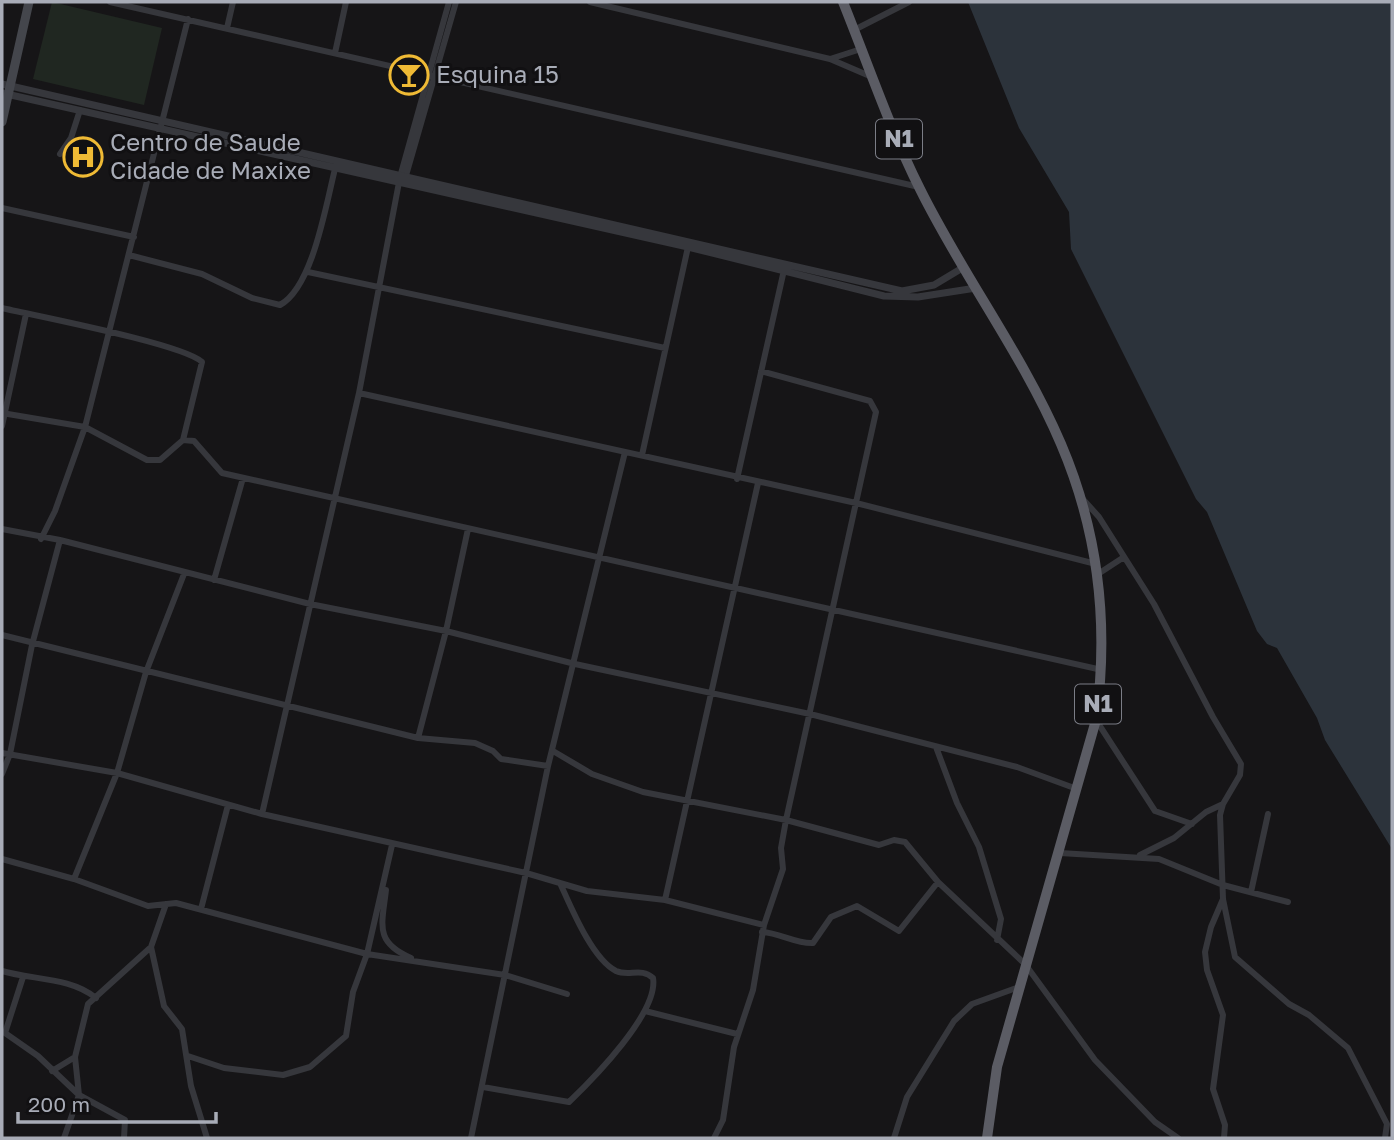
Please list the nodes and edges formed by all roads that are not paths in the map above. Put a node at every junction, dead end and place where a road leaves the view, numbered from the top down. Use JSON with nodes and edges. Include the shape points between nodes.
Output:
{"nodes":[{"id":1,"x":29,"y":2,"type":"edge"},
{"id":2,"x":110,"y":2,"type":"edge"},
{"id":3,"x":233,"y":2,"type":"edge"},
{"id":4,"x":346,"y":2,"type":"edge"},
{"id":5,"x":449,"y":2,"type":"edge"},
{"id":6,"x":456,"y":2,"type":"edge"},
{"id":7,"x":590,"y":2,"type":"edge"},
{"id":8,"x":843,"y":2,"type":"edge"},
{"id":9,"x":909,"y":2,"type":"edge"},
{"id":10,"x":187,"y":19,"type":"junction"},
{"id":11,"x":227,"y":28,"type":"junction"},
{"id":12,"x":854,"y":30,"type":"junction"},
{"id":13,"x":861,"y":49,"type":"junction"},
{"id":14,"x":335,"y":53,"type":"junction"},
{"id":15,"x":830,"y":59,"type":"junction"},
{"id":16,"x":430,"y":76,"type":"junction"},
{"id":17,"x":873,"y":77,"type":"junction"},
{"id":18,"x":6,"y":90,"type":"edge"},
{"id":19,"x":80,"y":110,"type":"junction"},
{"id":20,"x":2,"y":122,"type":"edge"},
{"id":21,"x":159,"y":124,"type":"junction"},
{"id":22,"x":60,"y":154,"type":"dead end"},
{"id":23,"x":335,"y":169,"type":"junction"},
{"id":24,"x":401,"y":184,"type":"junction"},
{"id":25,"x":919,"y":187,"type":"junction"},
{"id":26,"x":2,"y":208,"type":"edge"},
{"id":27,"x":134,"y":237,"type":"junction"},
{"id":28,"x":688,"y":247,"type":"junction"},
{"id":29,"x":129,"y":255,"type":"junction"},
{"id":30,"x":965,"y":269,"type":"junction"},
{"id":31,"x":784,"y":270,"type":"junction"},
{"id":32,"x":308,"y":272,"type":"junction"},
{"id":33,"x":974,"y":286,"type":"junction"},
{"id":34,"x":380,"y":287,"type":"junction"},
{"id":35,"x":2,"y":308,"type":"edge"},
{"id":36,"x":26,"y":314,"type":"junction"},
{"id":37,"x":108,"y":332,"type":"junction"},
{"id":38,"x":665,"y":348,"type":"junction"},
{"id":39,"x":761,"y":371,"type":"junction"},
{"id":40,"x":359,"y":393,"type":"junction"},
{"id":41,"x":4,"y":414,"type":"edge"},
{"id":42,"x":2,"y":426,"type":"edge"},
{"id":43,"x":85,"y":427,"type":"junction"},
{"id":44,"x":183,"y":440,"type":"junction"},
{"id":45,"x":625,"y":452,"type":"junction"},
{"id":46,"x":642,"y":455,"type":"junction"},
{"id":47,"x":243,"y":478,"type":"junction"},
{"id":48,"x":737,"y":479,"type":"junction"},
{"id":49,"x":758,"y":483,"type":"junction"},
{"id":50,"x":1081,"y":497,"type":"junction"},
{"id":51,"x":334,"y":498,"type":"junction"},
{"id":52,"x":856,"y":503,"type":"junction"},
{"id":53,"x":2,"y":529,"type":"edge"},
{"id":54,"x":468,"y":529,"type":"junction"},
{"id":55,"x":41,"y":539,"type":"junction"},
{"id":56,"x":60,"y":540,"type":"junction"},
{"id":57,"x":1124,"y":557,"type":"junction"},
{"id":58,"x":597,"y":558,"type":"junction"},
{"id":59,"x":1097,"y":569,"type":"junction"},
{"id":60,"x":184,"y":574,"type":"junction"},
{"id":61,"x":214,"y":580,"type":"junction"},
{"id":62,"x":736,"y":589,"type":"junction"},
{"id":63,"x":310,"y":604,"type":"junction"},
{"id":64,"x":834,"y":610,"type":"junction"},
{"id":65,"x":446,"y":631,"type":"junction"},
{"id":66,"x":2,"y":635,"type":"edge"},
{"id":67,"x":32,"y":645,"type":"junction"},
{"id":68,"x":575,"y":664,"type":"junction"},
{"id":69,"x":1102,"y":670,"type":"junction"},
{"id":70,"x":146,"y":672,"type":"junction"},
{"id":71,"x":710,"y":694,"type":"junction"},
{"id":72,"x":286,"y":707,"type":"junction"},
{"id":73,"x":810,"y":715,"type":"junction"},
{"id":74,"x":1096,"y":720,"type":"junction"},
{"id":75,"x":418,"y":738,"type":"junction"},
{"id":76,"x":936,"y":747,"type":"junction"},
{"id":77,"x":553,"y":751,"type":"junction"},
{"id":78,"x":2,"y":752,"type":"edge"},
{"id":79,"x":10,"y":754,"type":"junction"},
{"id":80,"x":548,"y":766,"type":"junction"},
{"id":81,"x":117,"y":773,"type":"junction"},
{"id":82,"x":2,"y":774,"type":"edge"},
{"id":83,"x":1078,"y":789,"type":"junction"},
{"id":84,"x":686,"y":799,"type":"junction"},
{"id":85,"x":1223,"y":804,"type":"junction"},
{"id":86,"x":228,"y":805,"type":"junction"},
{"id":87,"x":262,"y":814,"type":"junction"},
{"id":88,"x":1268,"y":814,"type":"dead end"},
{"id":89,"x":786,"y":820,"type":"junction"},
{"id":90,"x":1192,"y":824,"type":"junction"},
{"id":91,"x":392,"y":845,"type":"junction"},
{"id":92,"x":1060,"y":852,"type":"junction"},
{"id":93,"x":1138,"y":856,"type":"junction"},
{"id":94,"x":2,"y":859,"type":"edge"},
{"id":95,"x":526,"y":873,"type":"junction"},
{"id":96,"x":385,"y":875,"type":"junction"},
{"id":97,"x":74,"y":879,"type":"junction"},
{"id":98,"x":939,"y":882,"type":"junction"},
{"id":99,"x":560,"y":883,"type":"junction"},
{"id":100,"x":1223,"y":885,"type":"junction"},
{"id":101,"x":1251,"y":892,"type":"junction"},
{"id":102,"x":665,"y":900,"type":"junction"},
{"id":103,"x":1223,"y":900,"type":"junction"},
{"id":104,"x":1289,"y":902,"type":"dead end"},
{"id":105,"x":166,"y":904,"type":"junction"},
{"id":106,"x":201,"y":909,"type":"junction"},
{"id":107,"x":763,"y":929,"type":"junction"},
{"id":108,"x":997,"y":940,"type":"junction"},
{"id":109,"x":152,"y":947,"type":"junction"},
{"id":110,"x":368,"y":954,"type":"junction"},
{"id":111,"x":423,"y":962,"type":"junction"},
{"id":112,"x":1025,"y":964,"type":"junction"},
{"id":113,"x":2,"y":971,"type":"edge"},
{"id":114,"x":505,"y":975,"type":"junction"},
{"id":115,"x":23,"y":977,"type":"junction"},
{"id":116,"x":1019,"y":987,"type":"junction"},
{"id":117,"x":567,"y":994,"type":"dead end"},
{"id":118,"x":96,"y":998,"type":"junction"},
{"id":119,"x":645,"y":1011,"type":"junction"},
{"id":120,"x":737,"y":1034,"type":"junction"},
{"id":121,"x":188,"y":1055,"type":"junction"},
{"id":122,"x":75,"y":1057,"type":"junction"},
{"id":123,"x":52,"y":1071,"type":"junction"},
{"id":124,"x":483,"y":1087,"type":"junction"},
{"id":125,"x":79,"y":1095,"type":"junction"},
{"id":126,"x":64,"y":1138,"type":"edge"},
{"id":127,"x":124,"y":1138,"type":"edge"},
{"id":128,"x":207,"y":1138,"type":"edge"},
{"id":129,"x":471,"y":1138,"type":"edge"},
{"id":130,"x":713,"y":1138,"type":"edge"},
{"id":131,"x":894,"y":1138,"type":"edge"},
{"id":132,"x":987,"y":1138,"type":"edge"},
{"id":133,"x":1178,"y":1138,"type":"edge"},
{"id":134,"x":1224,"y":1138,"type":"edge"},
{"id":135,"x":1385,"y":1138,"type":"edge"}],
"edges":[{"from":1,"to":18,"type":"main road"},
{"from":2,"to":10,"type":"street"},
{"from":3,"to":11,"type":"street"},
{"from":4,"to":14,"type":"street"},
{"from":5,"to":16,"type":"street"},
{"from":6,"to":16,"type":"street"},
{"from":7,"to":15,"type":"street"},
{"from":8,"to":12,"type":"highway","number":"N1"},
{"from":9,"to":12,"type":"street"},
{"from":10,"to":11,"type":"street"},
{"from":10,"to":21,"type":"street"},
{"from":11,"to":14,"type":"street"},
{"from":12,"to":13,"type":"highway","number":"N1"},
{"from":13,"to":15,"type":"street"},
{"from":13,"to":17,"type":"highway","number":"N1"},
{"from":14,"to":16,"type":"street"},
{"from":15,"to":17,"type":"street"},
{"from":16,"to":24,"type":"street"},
{"from":16,"to":25,"type":"street"},
{"from":17,"to":25,"type":"highway","number":"N1"},
{"from":18,"to":19,"type":"street"},
{"from":18,"to":20,"type":"main road"},
{"from":18,"to":21,"type":"street"},
{"from":19,"to":21,"type":"street"},
{"from":19,"to":22,"type":"street"},
{"from":21,"to":23,"type":"street"},
{"from":21,"to":24,"type":"street"},
{"from":21,"to":27,"type":"street"},
{"from":23,"to":24,"type":"street"},
{"from":23,"to":32,"type":"street"},
{"from":24,"to":28,"type":"street"},
{"from":24,"to":30,"type":"street","via":[[902,290],[934,285]]},
{"from":24,"to":34,"type":"street"},
{"from":25,"to":30,"type":"highway","number":"N1"},
{"from":26,"to":27,"type":"street"},
{"from":27,"to":29,"type":"street"},
{"from":28,"to":31,"type":"street"},
{"from":28,"to":38,"type":"street"},
{"from":29,"to":32,"type":"street","via":[[202,274],[252,298],[280,305]]},
{"from":29,"to":37,"type":"street"},
{"from":30,"to":33,"type":"highway","number":"N1"},
{"from":31,"to":33,"type":"street","via":[[895,298]]},
{"from":31,"to":39,"type":"street"},
{"from":32,"to":34,"type":"street"},
{"from":33,"to":50,"type":"highway","number":"N1","via":[[1046,413]]},
{"from":34,"to":38,"type":"street"},
{"from":34,"to":40,"type":"street"},
{"from":35,"to":36,"type":"street"},
{"from":36,"to":37,"type":"street"},
{"from":36,"to":41,"type":"street"},
{"from":37,"to":43,"type":"street"},
{"from":37,"to":44,"type":"street","via":[[200,359]]},
{"from":38,"to":46,"type":"street"},
{"from":39,"to":48,"type":"street"},
{"from":39,"to":52,"type":"street","via":[[874,405]]},
{"from":40,"to":45,"type":"street"},
{"from":40,"to":51,"type":"street"},
{"from":41,"to":42,"type":"street"},
{"from":41,"to":43,"type":"street"},
{"from":43,"to":44,"type":"street","via":[[147,460],[164,458]]},
{"from":43,"to":55,"type":"street"},
{"from":44,"to":47,"type":"street","via":[[194,441],[222,474]]},
{"from":45,"to":46,"type":"street"},
{"from":45,"to":58,"type":"street"},
{"from":46,"to":48,"type":"street"},
{"from":47,"to":51,"type":"street"},
{"from":47,"to":61,"type":"street"},
{"from":48,"to":49,"type":"street"},
{"from":49,"to":52,"type":"street"},
{"from":49,"to":62,"type":"street"},
{"from":50,"to":57,"type":"street"},
{"from":50,"to":59,"type":"highway","number":"N1"},
{"from":51,"to":54,"type":"street"},
{"from":51,"to":63,"type":"street"},
{"from":52,"to":59,"type":"street"},
{"from":52,"to":64,"type":"street"},
{"from":53,"to":55,"type":"street"},
{"from":54,"to":58,"type":"street"},
{"from":54,"to":65,"type":"street"},
{"from":55,"to":56,"type":"street"},
{"from":56,"to":60,"type":"street"},
{"from":56,"to":67,"type":"street"},
{"from":57,"to":59,"type":"street"},
{"from":57,"to":85,"type":"street","via":[[1241,764],[1240,775]]},
{"from":58,"to":62,"type":"street"},
{"from":58,"to":68,"type":"street"},
{"from":59,"to":69,"type":"highway","number":"N1"},
{"from":60,"to":61,"type":"street"},
{"from":60,"to":70,"type":"street"},
{"from":61,"to":63,"type":"street"},
{"from":62,"to":64,"type":"street"},
{"from":62,"to":71,"type":"street"},
{"from":63,"to":65,"type":"street"},
{"from":63,"to":72,"type":"street"},
{"from":64,"to":69,"type":"street"},
{"from":64,"to":73,"type":"street"},
{"from":65,"to":68,"type":"street"},
{"from":65,"to":75,"type":"street"},
{"from":66,"to":67,"type":"street"},
{"from":67,"to":70,"type":"street"},
{"from":67,"to":79,"type":"street"},
{"from":68,"to":71,"type":"street"},
{"from":68,"to":77,"type":"street"},
{"from":69,"to":74,"type":"highway","number":"N1"},
{"from":70,"to":72,"type":"street"},
{"from":70,"to":81,"type":"street"},
{"from":71,"to":73,"type":"street"},
{"from":71,"to":84,"type":"street"},
{"from":72,"to":75,"type":"street"},
{"from":72,"to":87,"type":"street"},
{"from":73,"to":76,"type":"street"},
{"from":73,"to":89,"type":"street"},
{"from":74,"to":83,"type":"highway","number":"N1"},
{"from":74,"to":90,"type":"street","via":[[1155,811]]},
{"from":75,"to":80,"type":"street","via":[[475,743],[501,760]]},
{"from":76,"to":83,"type":"street","via":[[1017,766]]},
{"from":76,"to":108,"type":"street","via":[[979,847],[1001,919]]},
{"from":77,"to":80,"type":"street"},
{"from":77,"to":84,"type":"street","via":[[608,781]]},
{"from":78,"to":79,"type":"street"},
{"from":79,"to":81,"type":"street"},
{"from":79,"to":82,"type":"street"},
{"from":80,"to":95,"type":"street"},
{"from":81,"to":86,"type":"street"},
{"from":81,"to":97,"type":"street"},
{"from":83,"to":92,"type":"highway","number":"N1"},
{"from":84,"to":89,"type":"street"},
{"from":84,"to":102,"type":"street"},
{"from":85,"to":90,"type":"street"},
{"from":85,"to":100,"type":"street"},
{"from":86,"to":87,"type":"street"},
{"from":86,"to":106,"type":"street"},
{"from":87,"to":91,"type":"street"},
{"from":88,"to":101,"type":"street"},
{"from":89,"to":98,"type":"street","via":[[879,845],[905,842]]},
{"from":89,"to":107,"type":"street","via":[[783,869]]},
{"from":90,"to":93,"type":"street"},
{"from":91,"to":95,"type":"street"},
{"from":91,"to":96,"type":"street"},
{"from":92,"to":93,"type":"street"},
{"from":92,"to":112,"type":"highway","number":"N1"},
{"from":93,"to":100,"type":"street","via":[[1172,863]]},
{"from":94,"to":97,"type":"street"},
{"from":95,"to":99,"type":"street"},
{"from":95,"to":114,"type":"street"},
{"from":96,"to":110,"type":"street"},
{"from":96,"to":111,"type":"street","via":[[381,931],[393,949]]},
{"from":97,"to":105,"type":"street","via":[[148,906]]},
{"from":98,"to":107,"type":"street","via":[[899,931],[857,906],[831,917],[814,943]]},
{"from":98,"to":108,"type":"street"},
{"from":99,"to":102,"type":"street","via":[[587,891]]},
{"from":99,"to":119,"type":"street","via":[[581,930],[610,967],[653,978]]},
{"from":100,"to":101,"type":"street"},
{"from":100,"to":103,"type":"street"},
{"from":101,"to":104,"type":"street"},
{"from":102,"to":107,"type":"street"},
{"from":103,"to":134,"type":"street","via":[[1205,952],[1223,1015],[1213,1089],[1225,1125]]},
{"from":103,"to":135,"type":"street","via":[[1236,957],[1348,1048],[1387,1124]]},
{"from":105,"to":106,"type":"street"},
{"from":105,"to":109,"type":"street"},
{"from":106,"to":110,"type":"street"},
{"from":107,"to":120,"type":"street","via":[[753,990]]},
{"from":108,"to":112,"type":"street"},
{"from":109,"to":118,"type":"street"},
{"from":109,"to":121,"type":"street","via":[[164,1006],[182,1028]]},
{"from":110,"to":111,"type":"street"},
{"from":110,"to":121,"type":"street","via":[[353,992],[346,1036],[310,1067],[275,1075],[224,1068]]},
{"from":111,"to":114,"type":"street"},
{"from":112,"to":116,"type":"highway","number":"N1"},
{"from":112,"to":133,"type":"street","via":[[1095,1060],[1155,1122]]},
{"from":113,"to":115,"type":"street"},
{"from":114,"to":117,"type":"street"},
{"from":114,"to":124,"type":"street"},
{"from":115,"to":118,"type":"street","via":[[68,983]]},
{"from":115,"to":123,"type":"street","via":[[5,1033]]},
{"from":116,"to":131,"type":"street","via":[[978,1001],[954,1021],[907,1097]]},
{"from":116,"to":132,"type":"highway","number":"N1","via":[[997,1067]]},
{"from":118,"to":122,"type":"street","via":[[86,1010]]},
{"from":119,"to":120,"type":"street"},
{"from":119,"to":124,"type":"street","via":[[569,1102]]},
{"from":120,"to":130,"type":"street","via":[[723,1121]]},
{"from":121,"to":128,"type":"street","via":[[191,1086]]},
{"from":122,"to":123,"type":"street"},
{"from":122,"to":125,"type":"street"},
{"from":123,"to":125,"type":"street"},
{"from":124,"to":129,"type":"street"},
{"from":125,"to":126,"type":"street"},
{"from":125,"to":127,"type":"street","via":[[125,1121]]}]}
